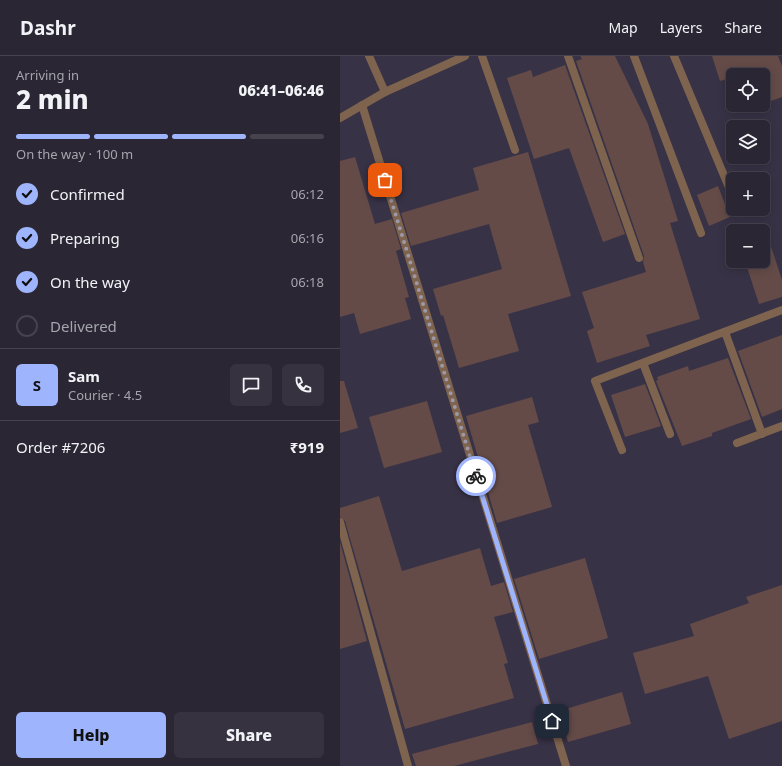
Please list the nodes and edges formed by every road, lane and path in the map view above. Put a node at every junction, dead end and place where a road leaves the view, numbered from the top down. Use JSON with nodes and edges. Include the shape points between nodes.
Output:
{"nodes":[{"id":1,"x":369,"y":56,"type":"edge"},
{"id":2,"x":465,"y":56,"type":"edge"},
{"id":3,"x":482,"y":56,"type":"edge"},
{"id":4,"x":568,"y":56,"type":"edge"},
{"id":5,"x":634,"y":56,"type":"edge"},
{"id":6,"x":674,"y":56,"type":"edge"},
{"id":7,"x":385,"y":92,"type":"junction"},
{"id":8,"x":362,"y":105,"type":"junction"},
{"id":9,"x":340,"y":118,"type":"edge"},
{"id":10,"x":515,"y":150,"type":"dead end"},
{"id":11,"x":726,"y":180,"type":"edge"},
{"id":12,"x":701,"y":233,"type":"dead end"},
{"id":13,"x":639,"y":258,"type":"dead end"},
{"id":14,"x":782,"y":310,"type":"edge"},
{"id":15,"x":725,"y":332,"type":"junction"},
{"id":16,"x":643,"y":363,"type":"junction"},
{"id":17,"x":782,"y":426,"type":"edge"},
{"id":18,"x":670,"y":434,"type":"dead end"},
{"id":19,"x":762,"y":434,"type":"junction"},
{"id":20,"x":737,"y":443,"type":"dead end"},
{"id":21,"x":622,"y":450,"type":"dead end"},
{"id":22,"x":340,"y":522,"type":"edge"},
{"id":23,"x":408,"y":766,"type":"edge"},
{"id":24,"x":566,"y":766,"type":"edge"}],
"edges":[{"from":1,"to":7,"type":"street"},
{"from":2,"to":7,"type":"street"},
{"from":3,"to":10,"type":"street"},
{"from":4,"to":13,"type":"street"},
{"from":5,"to":12,"type":"street"},
{"from":6,"to":11,"type":"street"},
{"from":7,"to":8,"type":"street"},
{"from":8,"to":9,"type":"street"},
{"from":8,"to":24,"type":"street"},
{"from":14,"to":15,"type":"street"},
{"from":15,"to":16,"type":"street"},
{"from":15,"to":19,"type":"street"},
{"from":16,"to":18,"type":"street"},
{"from":16,"to":21,"type":"street","via":[[595,381]]},
{"from":17,"to":19,"type":"street"},
{"from":19,"to":20,"type":"street"},
{"from":22,"to":23,"type":"street"}]}
